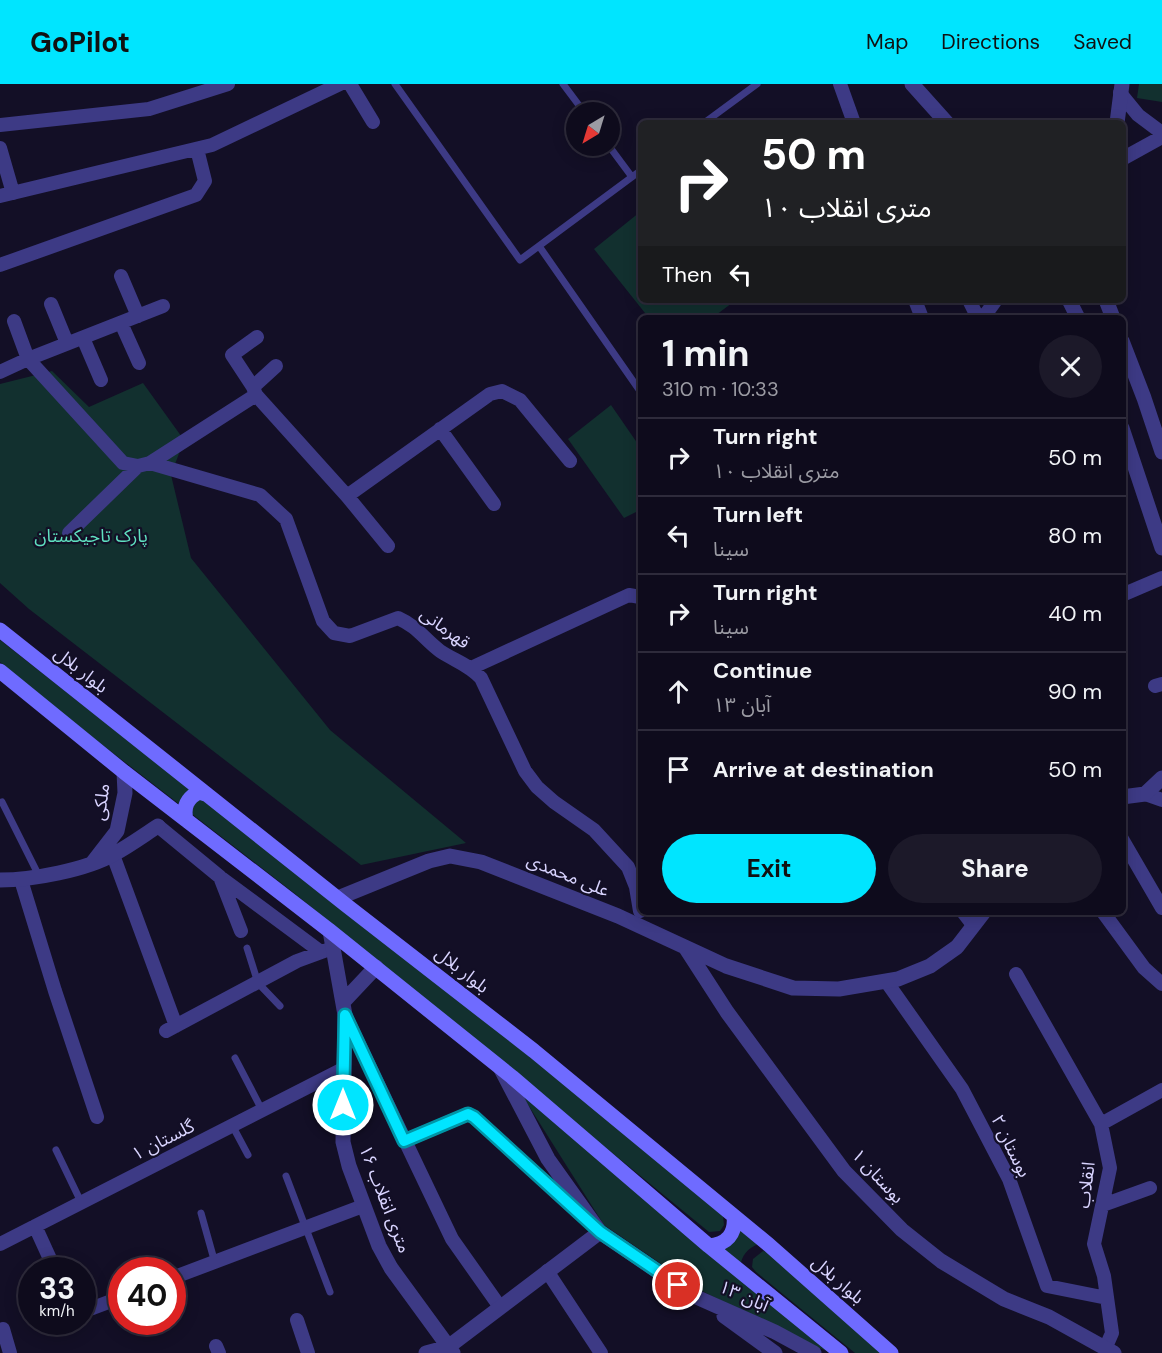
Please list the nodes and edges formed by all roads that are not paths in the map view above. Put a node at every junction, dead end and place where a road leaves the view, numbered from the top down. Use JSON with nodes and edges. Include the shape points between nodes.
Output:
{"nodes":[{"id":1,"x":228,"y":84,"type":"edge"},
{"id":2,"x":340,"y":84,"type":"edge"},
{"id":3,"x":350,"y":84,"type":"edge"},
{"id":4,"x":395,"y":84,"type":"edge"},
{"id":5,"x":563,"y":84,"type":"edge"},
{"id":6,"x":756,"y":84,"type":"edge"},
{"id":7,"x":840,"y":84,"type":"edge"},
{"id":8,"x":912,"y":84,"type":"edge"},
{"id":9,"x":1121,"y":88,"type":"edge"},
{"id":10,"x":576,"y":102,"type":"edge"},
{"id":11,"x":708,"y":120,"type":"edge"},
{"id":12,"x":853,"y":120,"type":"edge"},
{"id":13,"x":944,"y":120,"type":"edge"},
{"id":14,"x":1110,"y":120,"type":"edge"},
{"id":15,"x":1117,"y":120,"type":"edge"},
{"id":16,"x":373,"y":122,"type":"dead end"},
{"id":17,"x":0,"y":125,"type":"edge"},
{"id":18,"x":1162,"y":135,"type":"edge"},
{"id":19,"x":0,"y":148,"type":"edge"},
{"id":20,"x":197,"y":149,"type":"junction"},
{"id":21,"x":616,"y":156,"type":"edge"},
{"id":22,"x":1126,"y":157,"type":"edge"},
{"id":23,"x":638,"y":172,"type":"edge"},
{"id":24,"x":632,"y":177,"type":"junction"},
{"id":25,"x":7,"y":194,"type":"edge"},
{"id":26,"x":539,"y":246,"type":"junction"},
{"id":27,"x":0,"y":265,"type":"edge"},
{"id":28,"x":121,"y":276,"type":"dead end"},
{"id":29,"x":51,"y":304,"type":"dead end"},
{"id":30,"x":163,"y":306,"type":"dead end"},
{"id":31,"x":138,"y":316,"type":"junction"},
{"id":32,"x":15,"y":321,"type":"dead end"},
{"id":33,"x":121,"y":323,"type":"junction"},
{"id":34,"x":257,"y":336,"type":"dead end"},
{"id":35,"x":83,"y":338,"type":"junction"},
{"id":36,"x":67,"y":343,"type":"junction"},
{"id":37,"x":1126,"y":351,"type":"edge"},
{"id":38,"x":28,"y":359,"type":"junction"},
{"id":39,"x":139,"y":363,"type":"dead end"},
{"id":40,"x":276,"y":366,"type":"dead end"},
{"id":41,"x":0,"y":372,"type":"edge"},
{"id":42,"x":101,"y":380,"type":"dead end"},
{"id":43,"x":638,"y":388,"type":"edge"},
{"id":44,"x":255,"y":391,"type":"junction"},
{"id":45,"x":440,"y":429,"type":"junction"},
{"id":46,"x":1126,"y":440,"type":"edge"},
{"id":47,"x":1162,"y":452,"type":"edge"},
{"id":48,"x":570,"y":461,"type":"dead end"},
{"id":49,"x":144,"y":465,"type":"junction"},
{"id":50,"x":347,"y":496,"type":"junction"},
{"id":51,"x":494,"y":504,"type":"dead end"},
{"id":52,"x":69,"y":533,"type":"dead end"},
{"id":53,"x":388,"y":546,"type":"dead end"},
{"id":54,"x":1162,"y":548,"type":"edge"},
{"id":55,"x":1162,"y":578,"type":"edge"},
{"id":56,"x":1126,"y":593,"type":"edge"},
{"id":57,"x":638,"y":597,"type":"edge"},
{"id":58,"x":0,"y":630,"type":"edge"},
{"id":59,"x":471,"y":668,"type":"junction"},
{"id":60,"x":0,"y":671,"type":"edge"},
{"id":61,"x":124,"y":771,"type":"junction"},
{"id":62,"x":1162,"y":778,"type":"edge"},
{"id":63,"x":205,"y":794,"type":"junction"},
{"id":64,"x":1145,"y":794,"type":"junction"},
{"id":65,"x":1126,"y":796,"type":"edge"},
{"id":66,"x":1162,"y":800,"type":"edge"},
{"id":67,"x":2,"y":802,"type":"dead end"},
{"id":68,"x":186,"y":820,"type":"junction"},
{"id":69,"x":158,"y":826,"type":"joint"},
{"id":70,"x":1126,"y":846,"type":"edge"},
{"id":71,"x":113,"y":855,"type":"junction"},
{"id":72,"x":91,"y":864,"type":"junction"},
{"id":73,"x":39,"y":876,"type":"junction"},
{"id":74,"x":220,"y":877,"type":"junction"},
{"id":75,"x":0,"y":880,"type":"edge"},
{"id":76,"x":21,"y":880,"type":"junction"},
{"id":77,"x":638,"y":897,"type":"edge"},
{"id":78,"x":338,"y":898,"type":"junction"},
{"id":79,"x":1162,"y":908,"type":"edge"},
{"id":80,"x":965,"y":915,"type":"edge"},
{"id":81,"x":981,"y":915,"type":"edge"},
{"id":82,"x":1106,"y":915,"type":"edge"},
{"id":83,"x":642,"y":917,"type":"edge"},
{"id":84,"x":973,"y":925,"type":"junction"},
{"id":85,"x":241,"y":931,"type":"dead end"},
{"id":86,"x":330,"y":931,"type":"junction"},
{"id":87,"x":685,"y":947,"type":"junction"},
{"id":88,"x":247,"y":948,"type":"dead end"},
{"id":89,"x":327,"y":950,"type":"junction"},
{"id":90,"x":376,"y":967,"type":"junction"},
{"id":91,"x":1016,"y":974,"type":"dead end"},
{"id":92,"x":886,"y":981,"type":"junction"},
{"id":93,"x":258,"y":983,"type":"junction"},
{"id":94,"x":1162,"y":984,"type":"edge"},
{"id":95,"x":280,"y":1006,"type":"dead end"},
{"id":96,"x":344,"y":1008,"type":"junction"},
{"id":97,"x":235,"y":1058,"type":"dead end"},
{"id":98,"x":500,"y":1067,"type":"junction"},
{"id":99,"x":343,"y":1069,"type":"junction"},
{"id":100,"x":1162,"y":1090,"type":"edge"},
{"id":101,"x":262,"y":1110,"type":"junction"},
{"id":102,"x":97,"y":1117,"type":"dead end"},
{"id":103,"x":1101,"y":1124,"type":"junction"},
{"id":104,"x":232,"y":1125,"type":"junction"},
{"id":105,"x":404,"y":1141,"type":"junction"},
{"id":106,"x":56,"y":1150,"type":"dead end"},
{"id":107,"x":248,"y":1155,"type":"dead end"},
{"id":108,"x":286,"y":1176,"type":"dead end"},
{"id":109,"x":1150,"y":1188,"type":"dead end"},
{"id":110,"x":81,"y":1203,"type":"junction"},
{"id":111,"x":1103,"y":1205,"type":"junction"},
{"id":112,"x":363,"y":1206,"type":"junction"},
{"id":113,"x":201,"y":1213,"type":"dead end"},
{"id":114,"x":734,"y":1216,"type":"junction"},
{"id":115,"x":35,"y":1226,"type":"junction"},
{"id":116,"x":307,"y":1228,"type":"junction"},
{"id":117,"x":600,"y":1232,"type":"junction"},
{"id":118,"x":0,"y":1244,"type":"edge"},
{"id":119,"x":709,"y":1245,"type":"junction"},
{"id":120,"x":49,"y":1257,"type":"edge"},
{"id":121,"x":215,"y":1263,"type":"junction"},
{"id":122,"x":547,"y":1271,"type":"junction"},
{"id":123,"x":186,"y":1273,"type":"edge"},
{"id":124,"x":330,"y":1292,"type":"dead end"},
{"id":125,"x":694,"y":1296,"type":"junction"},
{"id":126,"x":1107,"y":1298,"type":"junction"},
{"id":127,"x":500,"y":1307,"type":"junction"},
{"id":128,"x":297,"y":1320,"type":"dead end"},
{"id":129,"x":3,"y":1329,"type":"dead end"},
{"id":130,"x":450,"y":1350,"type":"edge"},
{"id":131,"x":1110,"y":1351,"type":"edge"},
{"id":132,"x":10,"y":1353,"type":"edge"},
{"id":133,"x":308,"y":1353,"type":"edge"},
{"id":134,"x":426,"y":1353,"type":"edge"},
{"id":135,"x":601,"y":1353,"type":"edge"},
{"id":136,"x":775,"y":1353,"type":"edge"},
{"id":137,"x":814,"y":1353,"type":"edge"},
{"id":138,"x":841,"y":1353,"type":"edge"},
{"id":139,"x":891,"y":1353,"type":"edge"}],
"edges":[{"from":1,"to":17,"type":"street","via":[[149,109]]},
{"from":2,"to":20,"type":"street"},
{"from":3,"to":16,"type":"street"},
{"from":4,"to":26,"type":"lane","via":[[520,260]]},
{"from":5,"to":10,"type":"lane"},
{"from":6,"to":11,"type":"lane"},
{"from":7,"to":12,"type":"street"},
{"from":8,"to":13,"type":"street"},
{"from":9,"to":14,"type":"street"},
{"from":9,"to":15,"type":"street"},
{"from":9,"to":18,"type":"street","via":[[1138,115]]},
{"from":18,"to":22,"type":"street"},
{"from":19,"to":25,"type":"street"},
{"from":20,"to":25,"type":"street"},
{"from":20,"to":27,"type":"street","via":[[205,181],[196,195]]},
{"from":21,"to":24,"type":"lane"},
{"from":23,"to":24,"type":"lane"},
{"from":24,"to":26,"type":"lane"},
{"from":26,"to":43,"type":"lane"},
{"from":28,"to":31,"type":"street"},
{"from":29,"to":36,"type":"street"},
{"from":30,"to":31,"type":"street"},
{"from":31,"to":33,"type":"street"},
{"from":32,"to":38,"type":"street"},
{"from":33,"to":35,"type":"street"},
{"from":33,"to":39,"type":"street"},
{"from":34,"to":44,"type":"street","via":[[232,355]]},
{"from":35,"to":36,"type":"street"},
{"from":35,"to":42,"type":"street"},
{"from":36,"to":38,"type":"street"},
{"from":37,"to":47,"type":"street"},
{"from":38,"to":41,"type":"street"},
{"from":38,"to":49,"type":"street","via":[[123,463]]},
{"from":40,"to":44,"type":"street"},
{"from":44,"to":49,"type":"street"},
{"from":44,"to":50,"type":"street"},
{"from":45,"to":48,"type":"street","via":[[490,394],[502,391],[520,400]]},
{"from":45,"to":50,"type":"street"},
{"from":45,"to":51,"type":"street"},
{"from":46,"to":54,"type":"street"},
{"from":49,"to":52,"type":"street"},
{"from":49,"to":59,"type":"street","name":"قهرمانی","via":[[260,495],[275,507],[286,519],[323,621],[334,633],[350,636],[398,618],[412,624],[440,651]]},
{"from":50,"to":53,"type":"street"},
{"from":55,"to":56,"type":"street"},
{"from":57,"to":59,"type":"street","via":[[629,595]]},
{"from":58,"to":63,"type":"main road","name":"بلوار بلال"},
{"from":59,"to":77,"type":"street","name":"قهرمانی","via":[[481,678],[525,771],[537,787],[594,830],[628,867]]},
{"from":60,"to":61,"type":"main road"},
{"from":61,"to":68,"type":"main road"},
{"from":61,"to":72,"type":"street","name":"ملکی","via":[[117,831]]},
{"from":62,"to":64,"type":"street"},
{"from":63,"to":68,"type":"main road","via":[[199,792],[189,799],[184,809]]},
{"from":63,"to":78,"type":"main road","name":"بلوار بلال"},
{"from":64,"to":65,"type":"street"},
{"from":64,"to":66,"type":"street"},
{"from":67,"to":73,"type":"lane"},
{"from":68,"to":86,"type":"main road"},
{"from":69,"to":71,"type":"street"},
{"from":69,"to":74,"type":"street"},
{"from":70,"to":79,"type":"street"},
{"from":71,"to":72,"type":"street"},
{"from":71,"to":93,"type":"street","via":[[171,1029]]},
{"from":72,"to":73,"type":"street"},
{"from":73,"to":76,"type":"street"},
{"from":74,"to":85,"type":"street"},
{"from":74,"to":89,"type":"street"},
{"from":75,"to":76,"type":"street"},
{"from":76,"to":102,"type":"street"},
{"from":78,"to":83,"type":"street","name":"علی محمدی","via":[[450,856],[481,862]]},
{"from":78,"to":114,"type":"main road","name":"بلوار بلال","via":[[534,1051]]},
{"from":80,"to":84,"type":"street"},
{"from":81,"to":84,"type":"street","name":"علی محمدی"},
{"from":82,"to":94,"type":"street","via":[[1144,968]]},
{"from":83,"to":87,"type":"street","name":"علی محمدی"},
{"from":84,"to":92,"type":"street","name":"علی محمدی","via":[[957,947],[930,966]]},
{"from":86,"to":89,"type":"street","name":"۱۶ متری انقلاب"},
{"from":86,"to":90,"type":"main road"},
{"from":87,"to":92,"type":"street","name":"علی محمدی","via":[[726,966],[793,988],[839,989]]},
{"from":87,"to":131,"type":"street","name":"بوستان ۱","via":[[727,1012],[844,1171],[903,1230],[941,1261],[1004,1299],[1049,1317]]},
{"from":88,"to":93,"type":"lane"},
{"from":89,"to":93,"type":"street","via":[[297,961]]},
{"from":89,"to":96,"type":"street","name":"۱۶ متری انقلاب"},
{"from":90,"to":96,"type":"street"},
{"from":90,"to":98,"type":"main road"},
{"from":91,"to":103,"type":"street","name":"انقلاب"},
{"from":92,"to":126,"type":"street","name":"بوستان ۲","via":[[962,1089],[1009,1179],[1047,1286]]},
{"from":93,"to":95,"type":"lane"},
{"from":96,"to":99,"type":"street","name":"۱۶ متری انقلاب"},
{"from":96,"to":105,"type":"street"},
{"from":97,"to":101,"type":"lane"},
{"from":98,"to":117,"type":"street","name":"۱۳ آبان","via":[[549,1159]]},
{"from":98,"to":119,"type":"main road"},
{"from":99,"to":101,"type":"street","name":"گلستان ۱"},
{"from":99,"to":112,"type":"street","name":"۱۶ متری انقلاب","via":[[343,1142]]},
{"from":100,"to":103,"type":"street"},
{"from":101,"to":104,"type":"street","name":"گلستان ۱"},
{"from":103,"to":111,"type":"street","name":"انقلاب","via":[[1110,1168]]},
{"from":104,"to":107,"type":"lane"},
{"from":104,"to":110,"type":"street","name":"گلستان ۱"},
{"from":105,"to":117,"type":"street","via":[[468,1114]]},
{"from":105,"to":127,"type":"street","via":[[453,1239]]},
{"from":106,"to":110,"type":"lane"},
{"from":108,"to":116,"type":"lane"},
{"from":109,"to":111,"type":"street"},
{"from":110,"to":115,"type":"street","name":"گلستان ۱"},
{"from":111,"to":126,"type":"street","name":"انقلاب","via":[[1094,1244]]},
{"from":112,"to":116,"type":"street"},
{"from":112,"to":130,"type":"street","name":"۱۶ متری انقلاب","via":[[391,1268]]},
{"from":113,"to":121,"type":"lane"},
{"from":114,"to":119,"type":"main road","via":[[735,1225],[726,1241]]},
{"from":114,"to":139,"type":"main road","name":"بلوار بلال"},
{"from":115,"to":118,"type":"street","name":"گلستان ۱"},
{"from":115,"to":120,"type":"street"},
{"from":116,"to":121,"type":"street"},
{"from":116,"to":124,"type":"lane"},
{"from":117,"to":122,"type":"street"},
{"from":117,"to":125,"type":"street","name":"۱۳ آبان"},
{"from":119,"to":138,"type":"main road"},
{"from":121,"to":123,"type":"street"},
{"from":122,"to":127,"type":"street"},
{"from":122,"to":135,"type":"street"},
{"from":125,"to":136,"type":"street"},
{"from":125,"to":137,"type":"street","name":"۱۳ آبان"},
{"from":126,"to":131,"type":"street","name":"انقلاب","via":[[1112,1333]]},
{"from":127,"to":130,"type":"street"},
{"from":128,"to":133,"type":"street"},
{"from":129,"to":132,"type":"street"},
{"from":130,"to":134,"type":"street"}]}
